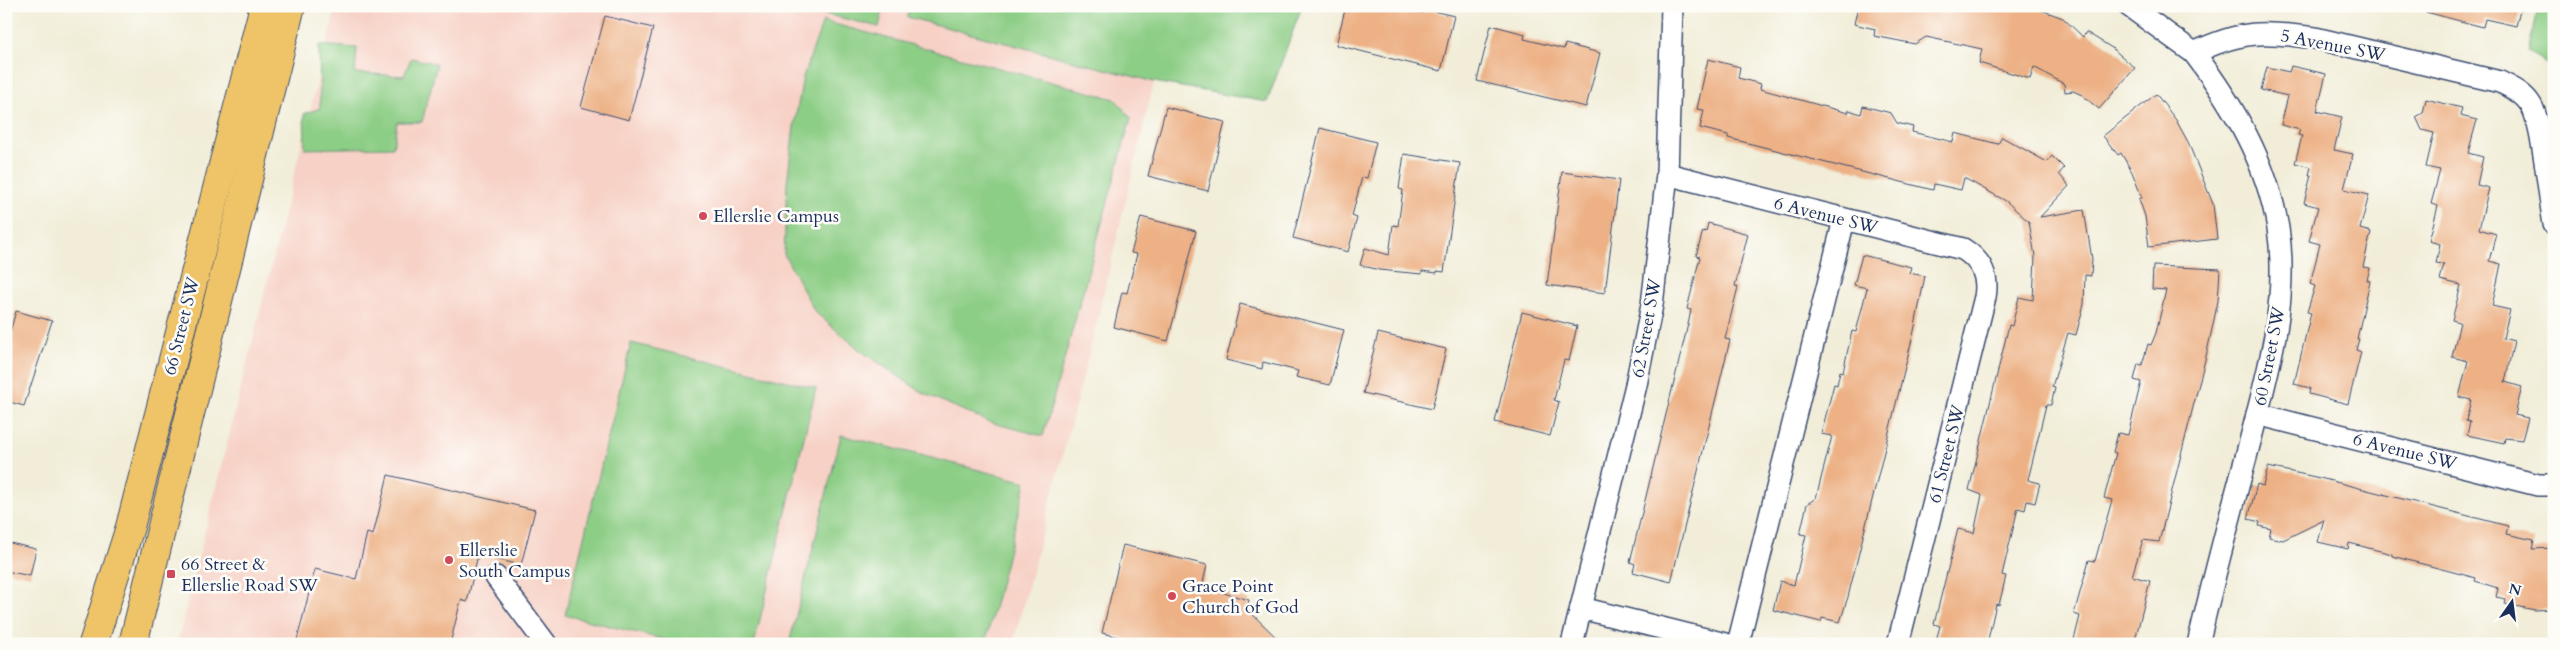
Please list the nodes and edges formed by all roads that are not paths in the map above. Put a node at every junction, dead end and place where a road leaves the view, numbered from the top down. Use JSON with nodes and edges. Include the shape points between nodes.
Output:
{"nodes":[{"id":1,"x":264,"y":6,"type":"edge"},
{"id":2,"x":291,"y":6,"type":"edge"},
{"id":3,"x":1672,"y":6,"type":"edge"},
{"id":4,"x":2129,"y":6,"type":"edge"},
{"id":5,"x":2194,"y":53,"type":"junction"},
{"id":6,"x":1667,"y":174,"type":"junction"},
{"id":7,"x":1844,"y":220,"type":"junction"},
{"id":8,"x":2554,"y":224,"type":"edge"},
{"id":9,"x":1980,"y":265,"type":"joint"},
{"id":10,"x":2257,"y":414,"type":"junction"},
{"id":11,"x":2554,"y":485,"type":"edge"},
{"id":12,"x":130,"y":528,"type":"junction"},
{"id":13,"x":496,"y":577,"type":"dead end"},
{"id":14,"x":1581,"y":608,"type":"junction"},
{"id":15,"x":93,"y":644,"type":"edge"},
{"id":16,"x":106,"y":644,"type":"edge"},
{"id":17,"x":132,"y":644,"type":"edge"},
{"id":18,"x":546,"y":644,"type":"edge"},
{"id":19,"x":1572,"y":644,"type":"edge"},
{"id":20,"x":1725,"y":644,"type":"edge"},
{"id":21,"x":1738,"y":644,"type":"edge"},
{"id":22,"x":1898,"y":644,"type":"edge"},
{"id":23,"x":2198,"y":644,"type":"edge"}],
"edges":[{"from":1,"to":12,"type":"main road","name":"66 Street SW"},
{"from":2,"to":17,"type":"main road","name":"66 Street SW"},
{"from":3,"to":6,"type":"street","name":"62 Street SW"},
{"from":4,"to":5,"type":"street"},
{"from":5,"to":8,"type":"street","name":"5 Avenue SW","via":[[2240,34],[2287,34],[2500,82],[2521,94],[2536,116]]},
{"from":5,"to":10,"type":"street","name":"60 Street SW","via":[[2226,95],[2246,133],[2267,181],[2278,227],[2282,262],[2280,303],[2276,337]]},
{"from":6,"to":7,"type":"street","name":"6 Avenue SW"},
{"from":6,"to":14,"type":"street","name":"62 Street SW","via":[[1651,313]]},
{"from":7,"to":9,"type":"street","name":"6 Avenue SW","via":[[1963,249]]},
{"from":7,"to":21,"type":"street"},
{"from":9,"to":22,"type":"street","name":"61 Street SW","via":[[1988,285]]},
{"from":10,"to":11,"type":"street","name":"6 Avenue SW","via":[[2538,485]]},
{"from":10,"to":23,"type":"street","name":"60 Street SW"},
{"from":12,"to":15,"type":"main road","name":"66 Street SW"},
{"from":12,"to":16,"type":"main road"},
{"from":13,"to":18,"type":"street"},
{"from":14,"to":19,"type":"street","name":"62 Street SW"},
{"from":14,"to":20,"type":"street"}]}
